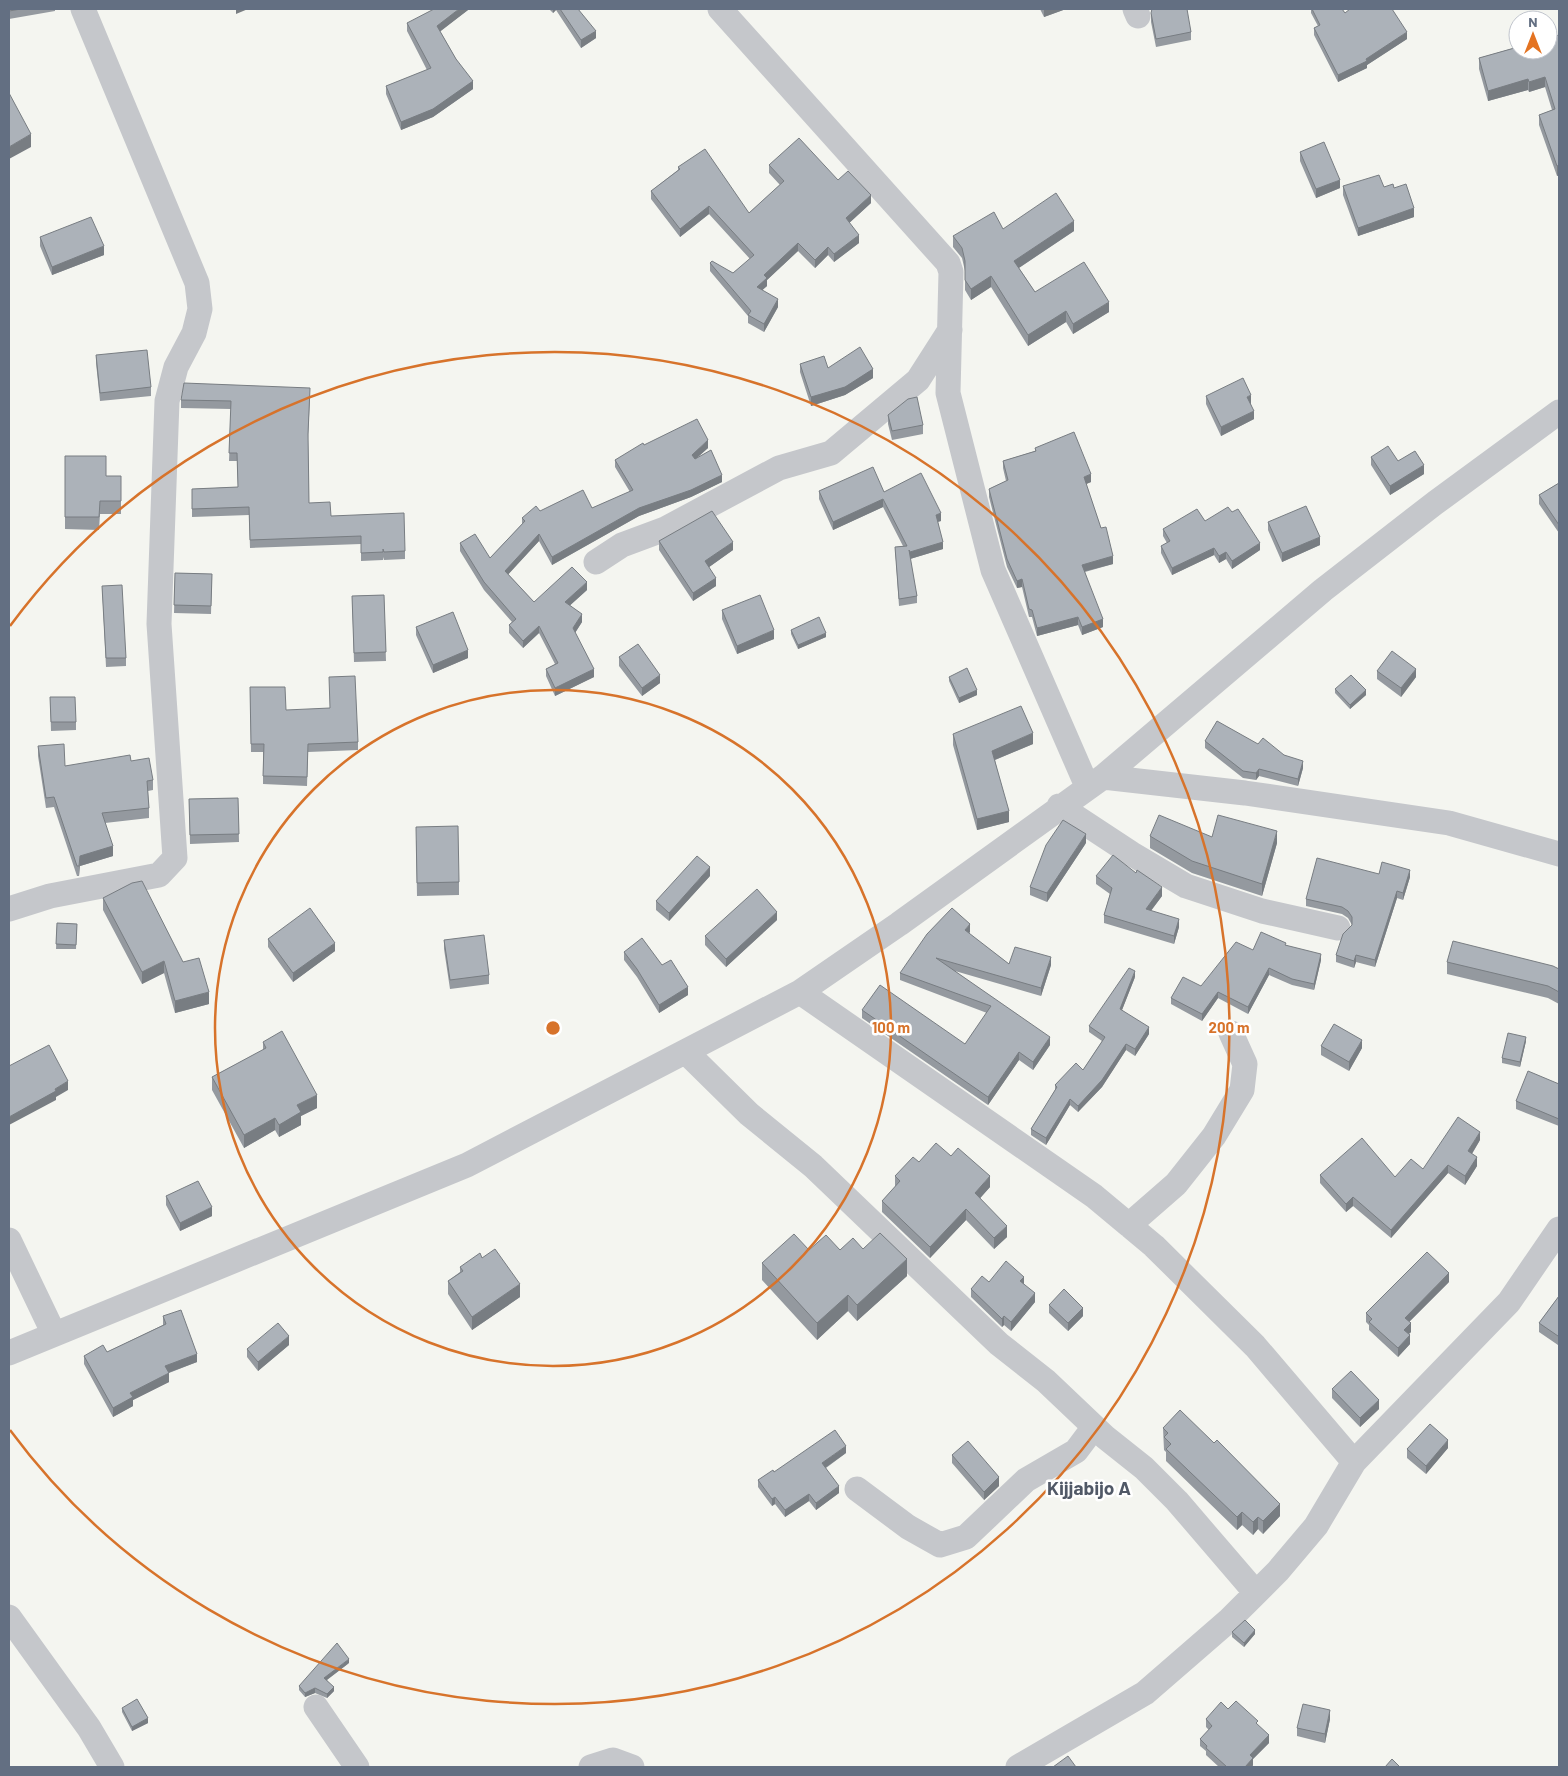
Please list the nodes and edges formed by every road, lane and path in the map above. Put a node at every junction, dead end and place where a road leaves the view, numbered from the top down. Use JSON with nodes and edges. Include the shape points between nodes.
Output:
{"nodes":[{"id":1,"x":82,"y":9,"type":"edge"},
{"id":2,"x":720,"y":9,"type":"edge"},
{"id":3,"x":950,"y":330,"type":"junction"},
{"id":4,"x":1559,"y":412,"type":"edge"},
{"id":5,"x":596,"y":562,"type":"dead end"},
{"id":6,"x":1095,"y":781,"type":"junction"},
{"id":7,"x":1059,"y":806,"type":"junction"},
{"id":8,"x":1559,"y":854,"type":"edge"},
{"id":9,"x":9,"y":909,"type":"edge"},
{"id":10,"x":1338,"y":928,"type":"dead end"},
{"id":11,"x":800,"y":992,"type":"junction"},
{"id":12,"x":1232,"y":1033,"type":"dead end"},
{"id":13,"x":686,"y":1052,"type":"junction"},
{"id":14,"x":1130,"y":1225,"type":"junction"},
{"id":15,"x":1559,"y":1229,"type":"edge"},
{"id":16,"x":9,"y":1240,"type":"edge"},
{"id":17,"x":54,"y":1334,"type":"junction"},
{"id":18,"x":9,"y":1354,"type":"edge"},
{"id":19,"x":1094,"y":1427,"type":"junction"},
{"id":20,"x":1354,"y":1462,"type":"junction"},
{"id":21,"x":857,"y":1489,"type":"dead end"},
{"id":22,"x":1256,"y":1593,"type":"junction"},
{"id":23,"x":9,"y":1617,"type":"edge"},
{"id":24,"x":316,"y":1707,"type":"dead end"},
{"id":25,"x":112,"y":1767,"type":"edge"},
{"id":26,"x":357,"y":1767,"type":"edge"},
{"id":27,"x":591,"y":1767,"type":"edge"},
{"id":28,"x":632,"y":1767,"type":"edge"},
{"id":29,"x":1018,"y":1767,"type":"edge"}],
"edges":[{"from":1,"to":9,"type":"street","via":[[196,282],[200,310],[194,333],[176,367],[167,401],[159,624],[175,858],[153,877],[50,896]]},
{"from":2,"to":3,"type":"street","via":[[948,264],[951,272]]},
{"from":3,"to":5,"type":"street","via":[[918,380],[830,453],[779,468],[665,529],[622,545]]},
{"from":3,"to":6,"type":"street","via":[[948,393],[993,570]]},
{"from":4,"to":6,"type":"street","via":[[1323,590]]},
{"from":6,"to":7,"type":"street"},
{"from":6,"to":8,"type":"street","via":[[1245,793],[1449,823]]},
{"from":7,"to":10,"type":"street","via":[[1186,886],[1262,911]]},
{"from":7,"to":11,"type":"street","via":[[899,924]]},
{"from":11,"to":13,"type":"street"},
{"from":11,"to":14,"type":"street","via":[[1094,1196]]},
{"from":12,"to":14,"type":"street","via":[[1245,1064],[1242,1090],[1214,1136],[1176,1184]]},
{"from":13,"to":17,"type":"street","via":[[467,1165]]},
{"from":13,"to":19,"type":"street","via":[[749,1114],[813,1166],[992,1337],[1046,1381]]},
{"from":14,"to":20,"type":"street","via":[[1255,1346]]},
{"from":15,"to":20,"type":"street","via":[[1509,1302]]},
{"from":16,"to":17,"type":"street"},
{"from":17,"to":18,"type":"street"},
{"from":19,"to":21,"type":"street","via":[[1076,1451],[1026,1480],[966,1537],[940,1545],[908,1527]]},
{"from":19,"to":22,"type":"street","via":[[1144,1468],[1177,1501]]},
{"from":20,"to":22,"type":"street","via":[[1316,1526]]},
{"from":22,"to":29,"type":"street","via":[[1144,1693]]},
{"from":23,"to":25,"type":"street","via":[[89,1728]]},
{"from":24,"to":26,"type":"street"},
{"from":27,"to":28,"type":"street","via":[[613,1760]]}]}
